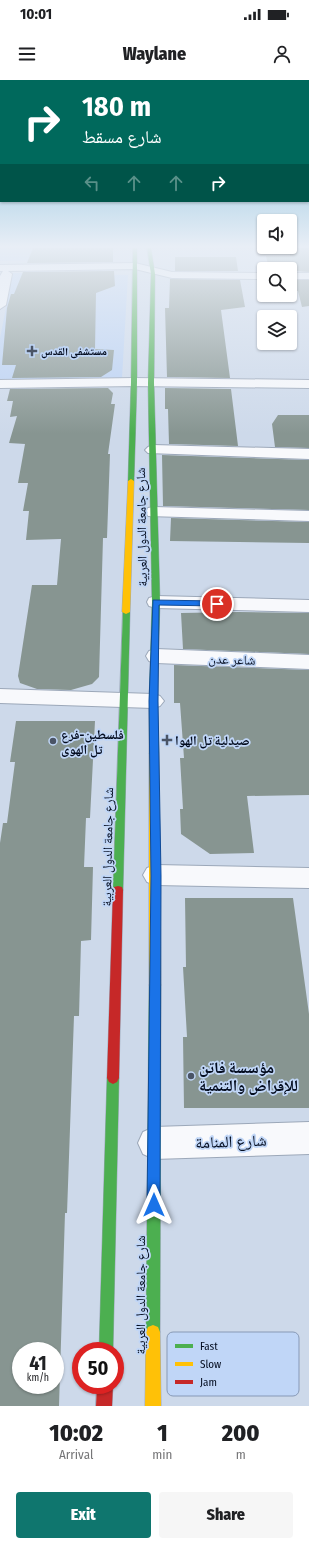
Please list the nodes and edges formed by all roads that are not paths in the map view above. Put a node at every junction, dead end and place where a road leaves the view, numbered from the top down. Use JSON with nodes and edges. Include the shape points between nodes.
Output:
{"nodes":[{"id":1,"x":135,"y":310,"type":"edge"},
{"id":2,"x":152,"y":310,"type":"edge"},
{"id":3,"x":134,"y":382,"type":"junction"},
{"id":4,"x":151,"y":383,"type":"junction"},
{"id":5,"x":0,"y":384,"type":"edge"},
{"id":6,"x":309,"y":384,"type":"edge"},
{"id":7,"x":153,"y":450,"type":"junction"},
{"id":8,"x":309,"y":454,"type":"edge"},
{"id":9,"x":154,"y":512,"type":"junction"},
{"id":10,"x":309,"y":516,"type":"edge"},
{"id":11,"x":156,"y":602,"type":"junction"},
{"id":12,"x":309,"y":606,"type":"edge"},
{"id":13,"x":156,"y":656,"type":"junction"},
{"id":14,"x":309,"y":662,"type":"edge"},
{"id":15,"x":0,"y":696,"type":"edge"},
{"id":16,"x":123,"y":699,"type":"junction"},
{"id":17,"x":153,"y":701,"type":"junction"},
{"id":18,"x":156,"y":876,"type":"junction"},
{"id":19,"x":309,"y":878,"type":"edge"},
{"id":20,"x":309,"y":1138,"type":"edge"},
{"id":21,"x":154,"y":1143,"type":"junction"},
{"id":22,"x":106,"y":1342,"type":"edge"},
{"id":23,"x":105,"y":1394,"type":"edge"},
{"id":24,"x":104,"y":1406,"type":"edge"},
{"id":25,"x":153,"y":1406,"type":"edge"}],
"edges":[{"from":1,"to":3,"type":"main road","name":"شارع جامعة الدول العربية"},
{"from":2,"to":4,"type":"main road","name":"شارع جامعة الدول العربية"},
{"from":3,"to":4,"type":"street"},
{"from":3,"to":5,"type":"street"},
{"from":3,"to":16,"type":"main road","name":"شارع جامعة الدول العربية"},
{"from":4,"to":6,"type":"street"},
{"from":4,"to":7,"type":"main road","name":"شارع جامعة الدول العربية"},
{"from":7,"to":8,"type":"street"},
{"from":7,"to":9,"type":"main road","name":"شارع جامعة الدول العربية"},
{"from":9,"to":10,"type":"street"},
{"from":9,"to":11,"type":"main road","name":"شارع جامعة الدول العربية"},
{"from":11,"to":12,"type":"street"},
{"from":11,"to":13,"type":"main road","name":"شارع جامعة الدول العربية"},
{"from":13,"to":14,"type":"street","name":"شاعر عدن"},
{"from":13,"to":17,"type":"main road","name":"شارع جامعة الدول العربية"},
{"from":15,"to":16,"type":"street"},
{"from":16,"to":17,"type":"street"},
{"from":16,"to":22,"type":"main road","name":"شارع جامعة الدول العربية"},
{"from":17,"to":18,"type":"main road","name":"شارع جامعة الدول العربية"},
{"from":18,"to":19,"type":"street"},
{"from":18,"to":21,"type":"main road","name":"شارع جامعة الدول العربية"},
{"from":20,"to":21,"type":"street","name":"شارع المنامة"},
{"from":21,"to":25,"type":"main road","name":"شارع جامعة الدول العربية"},
{"from":23,"to":24,"type":"main road"}]}
